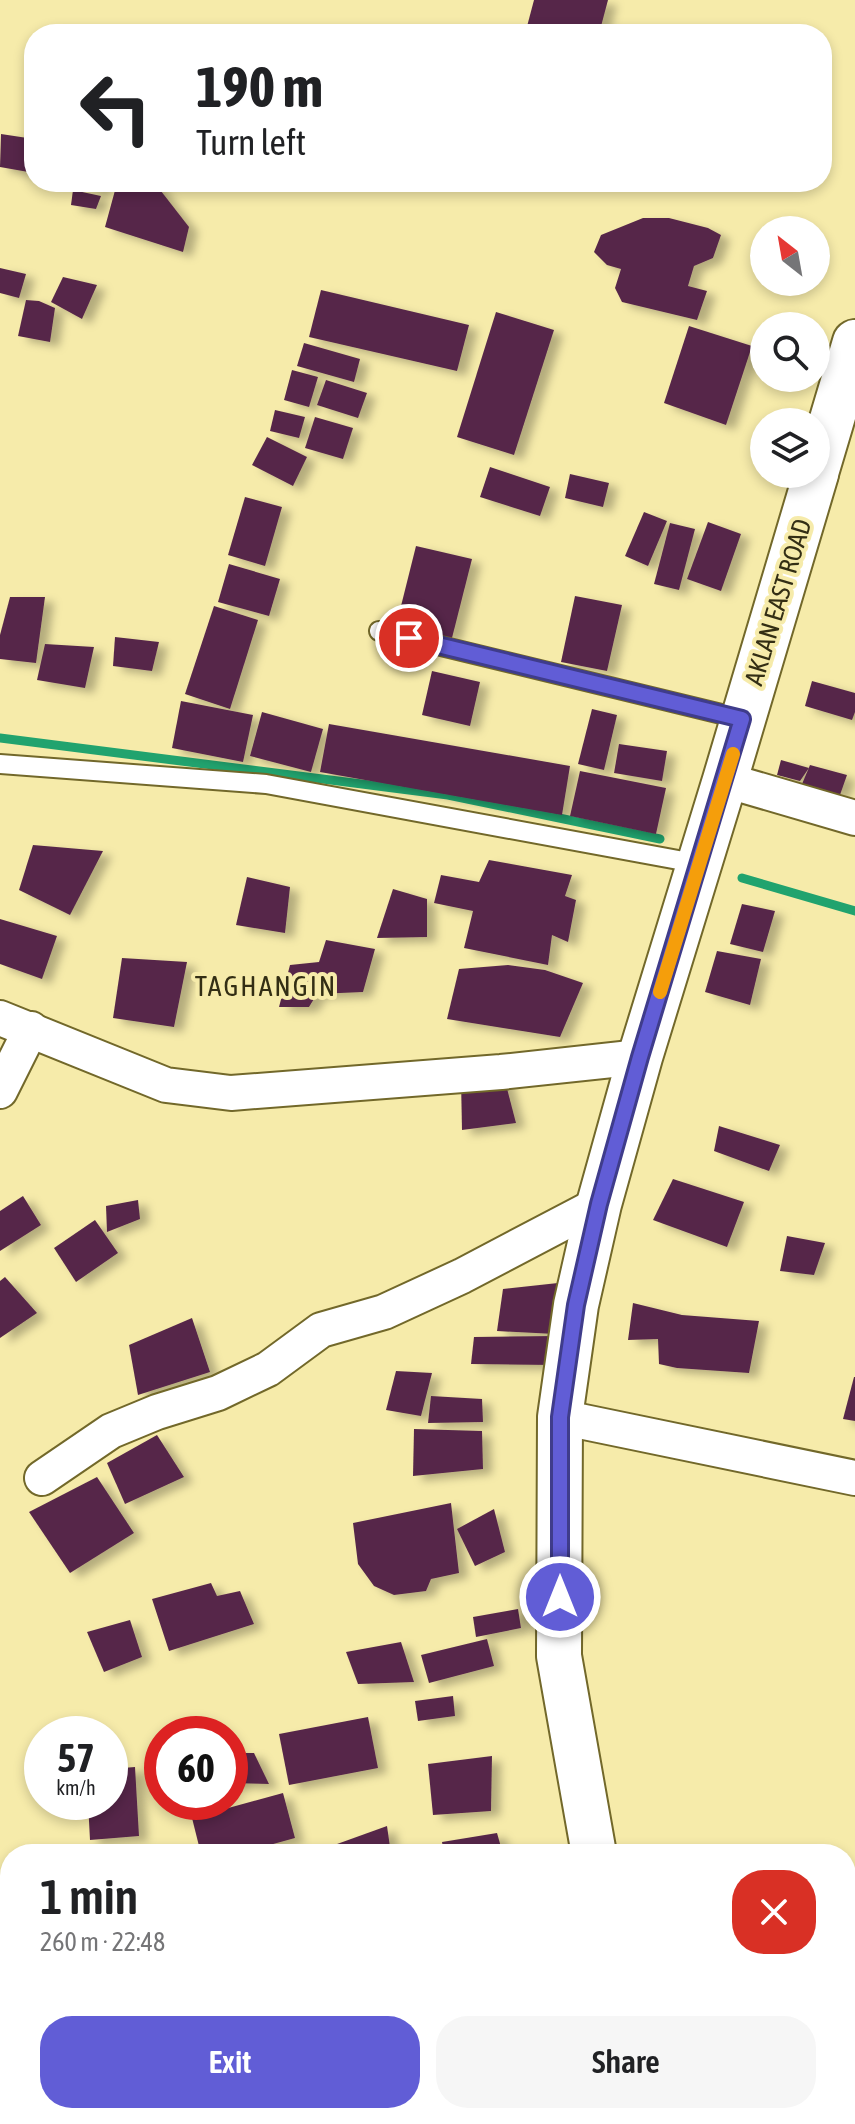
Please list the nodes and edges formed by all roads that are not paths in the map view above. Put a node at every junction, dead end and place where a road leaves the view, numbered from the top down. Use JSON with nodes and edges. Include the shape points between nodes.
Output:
{"nodes":[{"id":1,"x":855,"y":342,"type":"edge"},
{"id":2,"x":830,"y":427,"type":"edge"},
{"id":3,"x":812,"y":488,"type":"edge"},
{"id":4,"x":379,"y":631,"type":"dead end"},
{"id":5,"x":742,"y":719,"type":"junction"},
{"id":6,"x":0,"y":764,"type":"edge"},
{"id":7,"x":725,"y":780,"type":"junction"},
{"id":8,"x":855,"y":818,"type":"edge"},
{"id":9,"x":700,"y":864,"type":"junction"},
{"id":10,"x":15,"y":1024,"type":"edge"},
{"id":11,"x":640,"y":1057,"type":"junction"},
{"id":12,"x":0,"y":1091,"type":"edge"},
{"id":13,"x":599,"y":1204,"type":"junction"},
{"id":14,"x":560,"y":1417,"type":"junction"},
{"id":15,"x":42,"y":1478,"type":"dead end"},
{"id":16,"x":855,"y":1478,"type":"edge"},
{"id":17,"x":592,"y":1844,"type":"edge"}],
"edges":[{"from":1,"to":2,"type":"main road","name":"AKLAN EAST ROAD"},
{"from":3,"to":5,"type":"main road","name":"AKLAN EAST ROAD"},
{"from":4,"to":5,"type":"lane"},
{"from":5,"to":7,"type":"main road","name":"AKLAN EAST ROAD"},
{"from":6,"to":9,"type":"lane","via":[[266,784]]},
{"from":7,"to":8,"type":"street"},
{"from":7,"to":9,"type":"main road","name":"AKLAN EAST ROAD"},
{"from":9,"to":11,"type":"main road","name":"AKLAN EAST ROAD"},
{"from":10,"to":11,"type":"street","via":[[166,1085],[231,1093]]},
{"from":10,"to":12,"type":"street"},
{"from":11,"to":13,"type":"main road","name":"AKLAN EAST ROAD"},
{"from":13,"to":14,"type":"main road","name":"AKLAN EAST ROAD","via":[[576,1305]]},
{"from":13,"to":15,"type":"street","via":[[384,1312],[321,1330],[268,1369],[218,1393],[111,1431]]},
{"from":14,"to":16,"type":"street"},
{"from":14,"to":17,"type":"main road","name":"AKLAN EAST ROAD","via":[[559,1656]]}]}
